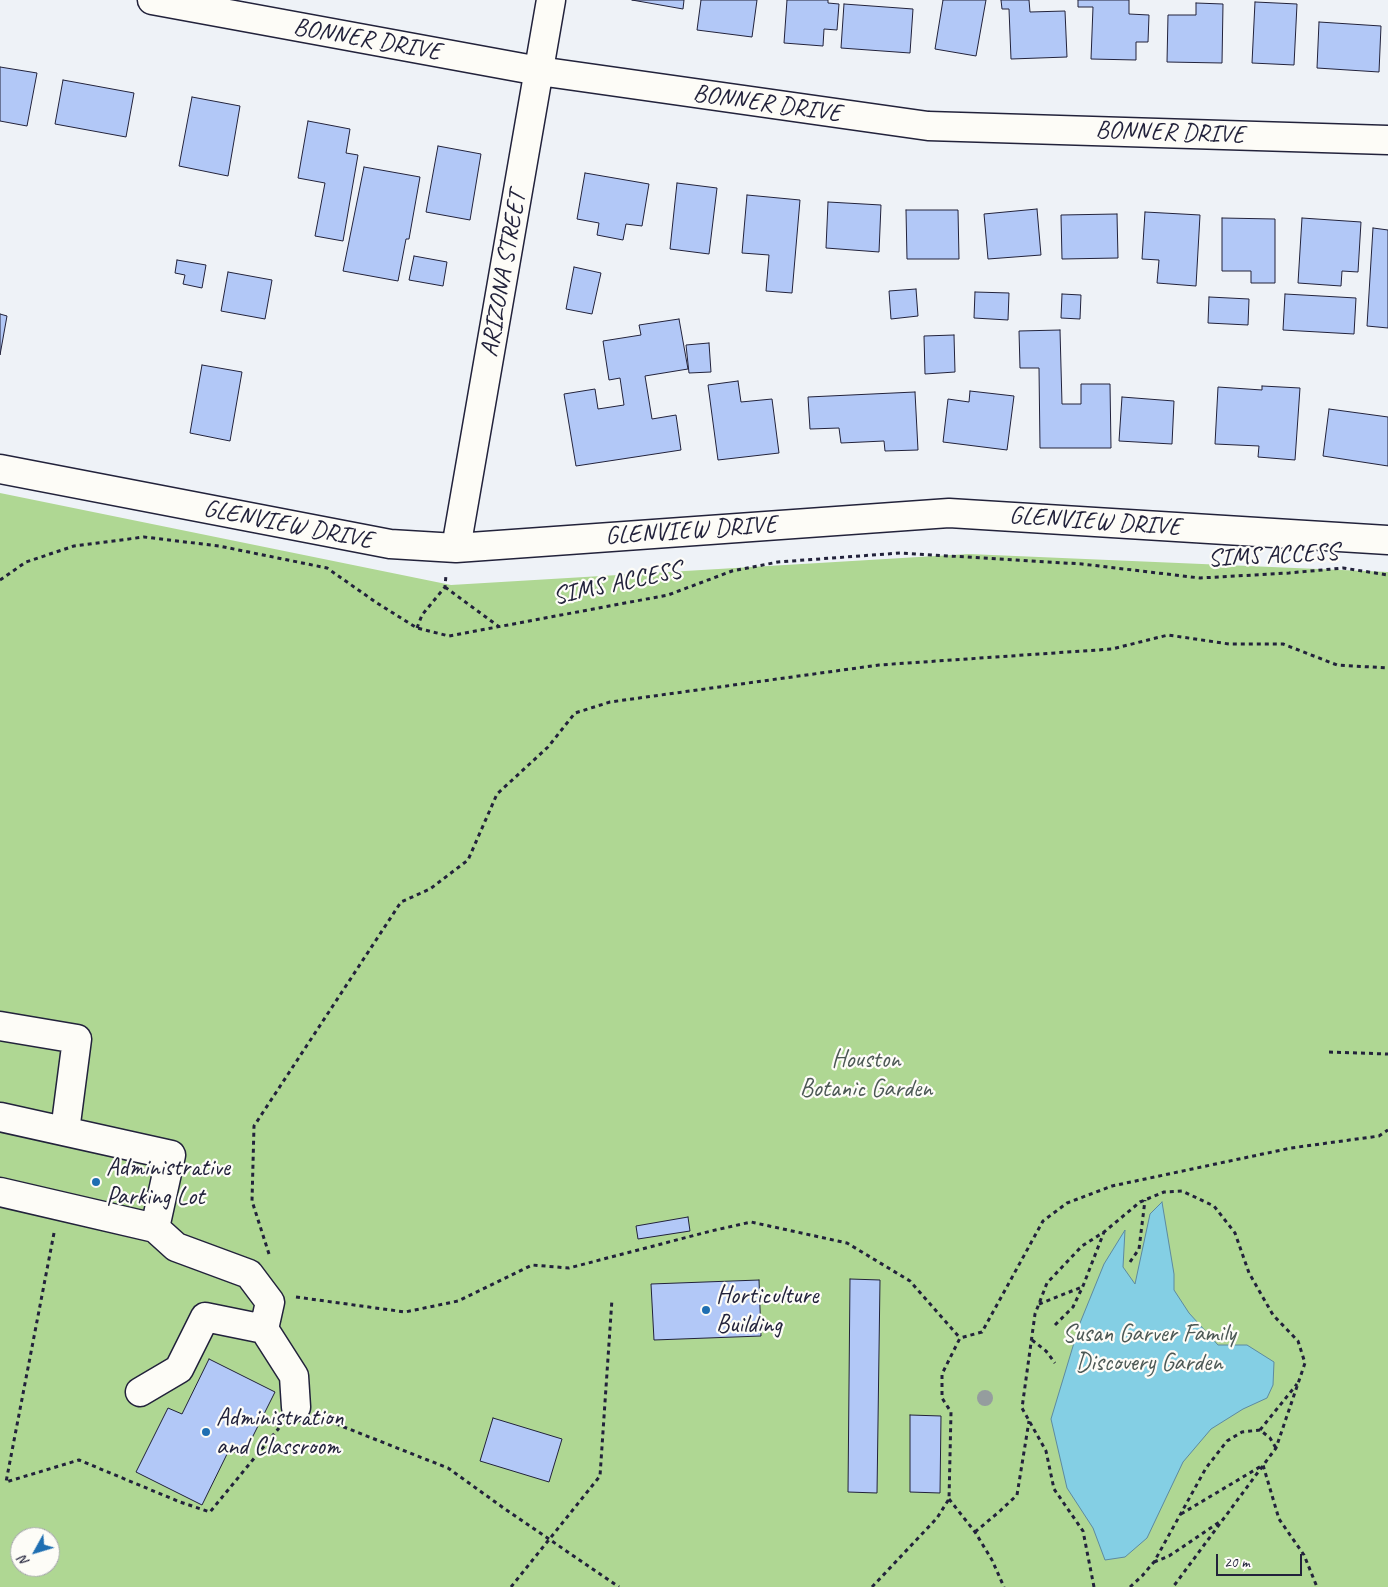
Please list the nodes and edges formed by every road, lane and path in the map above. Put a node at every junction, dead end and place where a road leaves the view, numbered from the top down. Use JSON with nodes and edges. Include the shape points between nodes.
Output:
{"nodes":[{"id":1,"x":152,"y":0,"type":"edge"},
{"id":2,"x":552,"y":0,"type":"edge"},
{"id":3,"x":539,"y":71,"type":"junction"},
{"id":4,"x":1388,"y":140,"type":"edge"},
{"id":5,"x":0,"y":469,"type":"edge"},
{"id":6,"x":1388,"y":540,"type":"edge"},
{"id":7,"x":456,"y":548,"type":"junction"},
{"id":8,"x":446,"y":574,"type":"dead end"},
{"id":9,"x":1388,"y":575,"type":"edge"},
{"id":10,"x":0,"y":580,"type":"edge"},
{"id":11,"x":444,"y":587,"type":"junction"},
{"id":12,"x":498,"y":626,"type":"junction"},
{"id":13,"x":417,"y":628,"type":"junction"},
{"id":14,"x":1388,"y":668,"type":"edge"},
{"id":15,"x":0,"y":1026,"type":"edge"},
{"id":16,"x":1329,"y":1052,"type":"dead end"},
{"id":17,"x":1388,"y":1054,"type":"edge"},
{"id":18,"x":0,"y":1116,"type":"edge"},
{"id":19,"x":1388,"y":1130,"type":"edge"},
{"id":20,"x":65,"y":1131,"type":"junction"},
{"id":21,"x":0,"y":1192,"type":"edge"},
{"id":22,"x":1145,"y":1200,"type":"junction"},
{"id":23,"x":60,"y":1206,"type":"junction"},
{"id":24,"x":155,"y":1228,"type":"junction"},
{"id":25,"x":1104,"y":1232,"type":"junction"},
{"id":26,"x":270,"y":1257,"type":"dead end"},
{"id":27,"x":1130,"y":1262,"type":"dead end"},
{"id":28,"x":1083,"y":1286,"type":"junction"},
{"id":29,"x":293,"y":1296,"type":"dead end"},
{"id":30,"x":612,"y":1299,"type":"dead end"},
{"id":31,"x":1039,"y":1305,"type":"junction"},
{"id":32,"x":1055,"y":1325,"type":"dead end"},
{"id":33,"x":264,"y":1329,"type":"junction"},
{"id":34,"x":960,"y":1338,"type":"junction"},
{"id":35,"x":1032,"y":1340,"type":"junction"},
{"id":36,"x":1055,"y":1363,"type":"dead end"},
{"id":37,"x":1299,"y":1382,"type":"junction"},
{"id":38,"x":140,"y":1392,"type":"dead end"},
{"id":39,"x":296,"y":1407,"type":"junction"},
{"id":40,"x":1029,"y":1420,"type":"junction"},
{"id":41,"x":1260,"y":1430,"type":"junction"},
{"id":42,"x":1276,"y":1448,"type":"junction"},
{"id":43,"x":1263,"y":1465,"type":"junction"},
{"id":44,"x":949,"y":1499,"type":"junction"},
{"id":45,"x":1180,"y":1514,"type":"junction"},
{"id":46,"x":1224,"y":1519,"type":"junction"},
{"id":47,"x":975,"y":1532,"type":"junction"},
{"id":48,"x":550,"y":1539,"type":"junction"},
{"id":49,"x":1154,"y":1562,"type":"junction"},
{"id":50,"x":511,"y":1587,"type":"edge"},
{"id":51,"x":619,"y":1587,"type":"edge"},
{"id":52,"x":872,"y":1587,"type":"edge"},
{"id":53,"x":1004,"y":1587,"type":"edge"},
{"id":54,"x":1094,"y":1587,"type":"edge"},
{"id":55,"x":1130,"y":1587,"type":"edge"},
{"id":56,"x":1173,"y":1587,"type":"edge"},
{"id":57,"x":1317,"y":1587,"type":"edge"}],
"edges":[{"from":1,"to":3,"type":"street","name":"BONNER DRIVE"},
{"from":2,"to":3,"type":"street","name":"ARIZONA STREET"},
{"from":3,"to":4,"type":"street","name":"BONNER DRIVE","via":[[928,126]]},
{"from":3,"to":7,"type":"street","name":"ARIZONA STREET"},
{"from":5,"to":7,"type":"street","name":"GLENVIEW DRIVE","via":[[390,544]]},
{"from":6,"to":7,"type":"street","name":"GLENVIEW DRIVE","via":[[949,512]]},
{"from":8,"to":11,"type":"path"},
{"from":9,"to":12,"type":"path","name":"SIMS ACCESS","via":[[1343,568],[1200,578],[1082,564],[900,553],[778,562],[732,571],[668,595]]},
{"from":10,"to":13,"type":"path","name":"SIMS ACCESS","via":[[26,562],[74,546],[144,537],[219,546],[328,568]]},
{"from":11,"to":12,"type":"path"},
{"from":11,"to":13,"type":"path","via":[[422,615]]},
{"from":12,"to":13,"type":"path","name":"SIMS ACCESS","via":[[449,636]]},
{"from":14,"to":26,"type":"path","via":[[1337,665],[1283,644],[1229,644],[1168,635],[1112,649],[879,665],[610,702],[576,713],[548,747],[497,794],[468,860],[430,889],[401,902],[254,1126],[252,1201]]},
{"from":15,"to":20,"type":"street","via":[[77,1039]]},
{"from":16,"to":17,"type":"path"},
{"from":18,"to":20,"type":"street"},
{"from":19,"to":34,"type":"path","via":[[1379,1136],[1291,1148],[1112,1186],[1067,1203],[1043,1221],[982,1332]]},
{"from":20,"to":24,"type":"street","via":[[171,1155]]},
{"from":21,"to":23,"type":"street"},
{"from":22,"to":25,"type":"path"},
{"from":22,"to":27,"type":"path","via":[[1139,1249]]},
{"from":22,"to":37,"type":"path","via":[[1164,1192],[1182,1191],[1214,1206],[1235,1233],[1249,1273],[1273,1315],[1298,1341],[1305,1363]]},
{"from":23,"to":24,"type":"street"},
{"from":23,"to":39,"type":"path","via":[[6,1482],[79,1460],[210,1512]]},
{"from":24,"to":33,"type":"street","via":[[176,1247],[249,1274],[270,1302]]},
{"from":25,"to":28,"type":"path"},
{"from":25,"to":31,"type":"path","via":[[1082,1246],[1047,1283]]},
{"from":28,"to":31,"type":"path"},
{"from":28,"to":32,"type":"path","via":[[1073,1307]]},
{"from":29,"to":34,"type":"path","via":[[405,1312],[458,1301],[532,1264],[569,1268],[752,1222],[847,1243],[910,1281]]},
{"from":30,"to":48,"type":"path","via":[[600,1476]]},
{"from":31,"to":35,"type":"path"},
{"from":33,"to":38,"type":"street","via":[[205,1317],[179,1368]]},
{"from":33,"to":39,"type":"street","via":[[294,1376]]},
{"from":34,"to":44,"type":"path","via":[[942,1374],[942,1398],[952,1412]]},
{"from":35,"to":36,"type":"path"},
{"from":35,"to":40,"type":"path","via":[[1022,1408]]},
{"from":37,"to":41,"type":"path"},
{"from":37,"to":42,"type":"path"},
{"from":39,"to":48,"type":"path","via":[[448,1468]]},
{"from":40,"to":47,"type":"path","via":[[1017,1495]]},
{"from":40,"to":54,"type":"path","via":[[1046,1451],[1054,1489],[1083,1531]]},
{"from":41,"to":42,"type":"path"},
{"from":41,"to":45,"type":"path","via":[[1242,1432],[1227,1441],[1206,1468]]},
{"from":42,"to":43,"type":"path"},
{"from":43,"to":45,"type":"path"},
{"from":43,"to":46,"type":"path"},
{"from":43,"to":57,"type":"path","via":[[1279,1519],[1304,1555]]},
{"from":44,"to":47,"type":"path"},
{"from":44,"to":52,"type":"path","via":[[937,1518]]},
{"from":45,"to":49,"type":"path"},
{"from":46,"to":49,"type":"path","via":[[1169,1556]]},
{"from":46,"to":56,"type":"path"},
{"from":47,"to":53,"type":"path"},
{"from":48,"to":50,"type":"path"},
{"from":48,"to":51,"type":"path"},
{"from":49,"to":55,"type":"path"}]}
